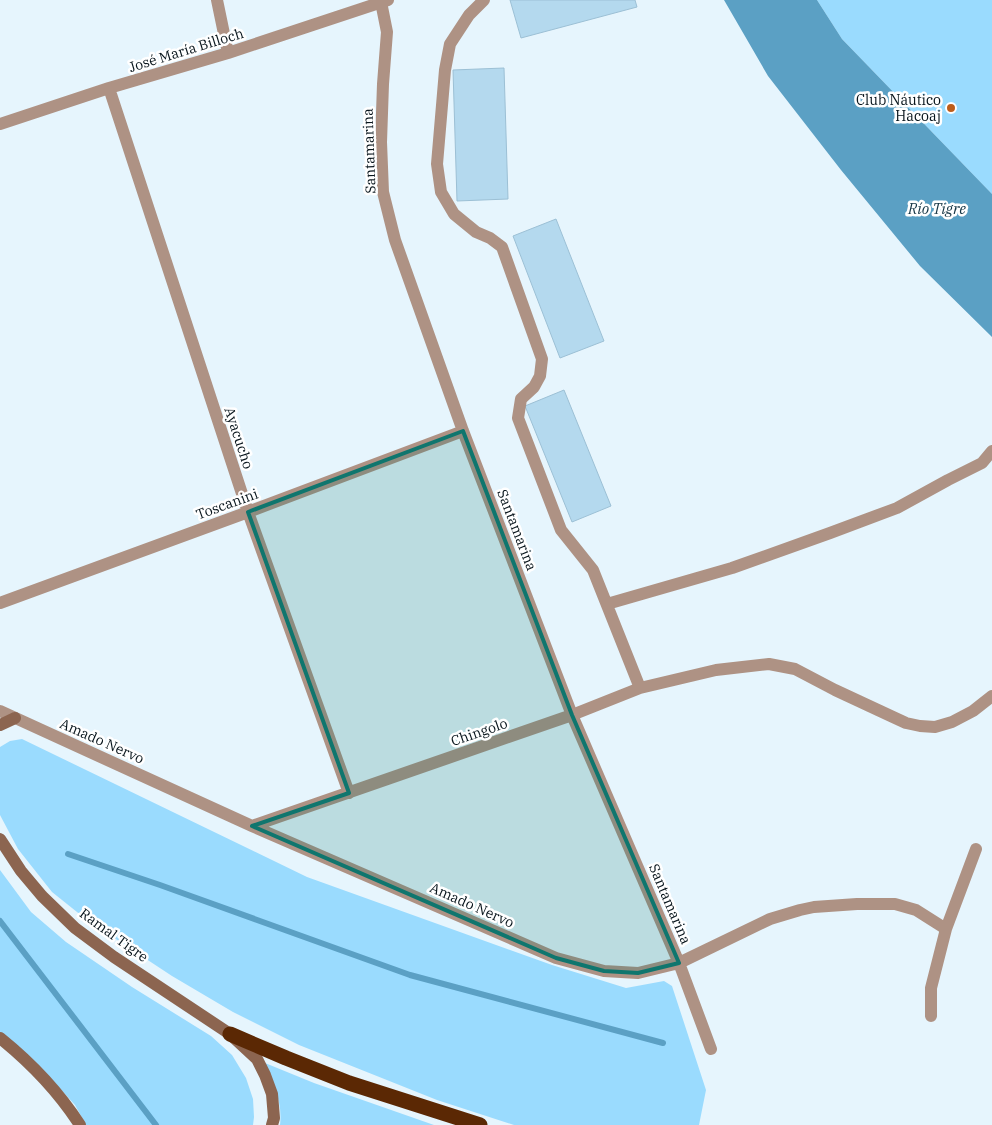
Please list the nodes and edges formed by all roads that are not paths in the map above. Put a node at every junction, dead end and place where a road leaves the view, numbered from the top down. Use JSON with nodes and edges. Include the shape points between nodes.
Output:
{"nodes":[{"id":1,"x":217,"y":0,"type":"edge"},
{"id":2,"x":484,"y":0,"type":"edge"},
{"id":3,"x":385,"y":1,"type":"edge"},
{"id":4,"x":228,"y":53,"type":"junction"},
{"id":5,"x":109,"y":88,"type":"junction"},
{"id":6,"x":0,"y":124,"type":"edge"},
{"id":7,"x":463,"y":431,"type":"junction"},
{"id":8,"x":992,"y":452,"type":"edge"},
{"id":9,"x":248,"y":512,"type":"junction"},
{"id":10,"x":0,"y":603,"type":"edge"},
{"id":11,"x":607,"y":604,"type":"junction"},
{"id":12,"x":640,"y":688,"type":"junction"},
{"id":13,"x":992,"y":696,"type":"edge"},
{"id":14,"x":0,"y":711,"type":"edge"},
{"id":15,"x":572,"y":715,"type":"junction"},
{"id":16,"x":15,"y":718,"type":"junction"},
{"id":17,"x":0,"y":725,"type":"edge"},
{"id":18,"x":349,"y":793,"type":"junction"},
{"id":19,"x":252,"y":826,"type":"junction"},
{"id":20,"x":0,"y":839,"type":"edge"},
{"id":21,"x":976,"y":849,"type":"dead end"},
{"id":22,"x":946,"y":929,"type":"junction"},
{"id":23,"x":679,"y":963,"type":"junction"},
{"id":24,"x":930,"y":1016,"type":"dead end"},
{"id":25,"x":230,"y":1034,"type":"junction"},
{"id":26,"x":0,"y":1038,"type":"edge"},
{"id":27,"x":711,"y":1049,"type":"dead end"},
{"id":28,"x":80,"y":1125,"type":"edge"},
{"id":29,"x":272,"y":1125,"type":"edge"},
{"id":30,"x":480,"y":1125,"type":"edge"}],
"edges":[{"from":1,"to":4,"type":"street"},
{"from":2,"to":11,"type":"street","via":[[469,15],[450,44],[437,164],[441,192],[454,214],[502,247],[542,359],[540,376],[521,399],[518,418],[561,530],[593,570]]},
{"from":3,"to":4,"type":"street","name":"José María Billoch"},
{"from":3,"to":7,"type":"street","name":"Santamarina","via":[[387,32],[381,142],[383,192],[395,240]]},
{"from":4,"to":5,"type":"street","name":"José María Billoch"},
{"from":5,"to":6,"type":"street","name":"José María Billoch"},
{"from":5,"to":9,"type":"street","name":"Ayacucho"},
{"from":7,"to":9,"type":"street","name":"Toscanini"},
{"from":7,"to":15,"type":"street","name":"Santamarina"},
{"from":8,"to":11,"type":"street","via":[[982,463],[897,508],[732,568]]},
{"from":9,"to":10,"type":"street","name":"Toscanini"},
{"from":9,"to":18,"type":"street","name":"Ayacucho"},
{"from":11,"to":12,"type":"street"},
{"from":12,"to":13,"type":"street","name":"Chingolo","via":[[716,670],[770,664],[795,669],[906,723],[935,727],[973,711]]},
{"from":12,"to":15,"type":"street","name":"Chingolo"},
{"from":14,"to":16,"type":"street","name":"Amado Nervo"},
{"from":15,"to":18,"type":"street","name":"Chingolo"},
{"from":15,"to":23,"type":"street","name":"Santamarina"},
{"from":16,"to":17,"type":"main road"},
{"from":16,"to":19,"type":"street","name":"Amado Nervo"},
{"from":18,"to":19,"type":"street","name":"Chingolo"},
{"from":19,"to":23,"type":"street","name":"Amado Nervo","via":[[556,958],[604,971],[638,973]]},
{"from":20,"to":25,"type":"main road","name":"Ramal Tigre","via":[[36,890],[75,928]]},
{"from":21,"to":22,"type":"street"},
{"from":22,"to":23,"type":"street","name":"Amado Nervo","via":[[916,910],[895,904],[814,908],[770,919]]},
{"from":22,"to":24,"type":"street","via":[[931,988]]},
{"from":23,"to":27,"type":"street","name":"Santamarina"},
{"from":25,"to":29,"type":"main road","name":"Ramal Tigre","via":[[257,1059],[265,1075],[272,1094]]},
{"from":25,"to":30,"type":"highway","name":"Ramal Tigre","via":[[349,1083]]},
{"from":26,"to":28,"type":"main road","via":[[42,1076]]}]}
